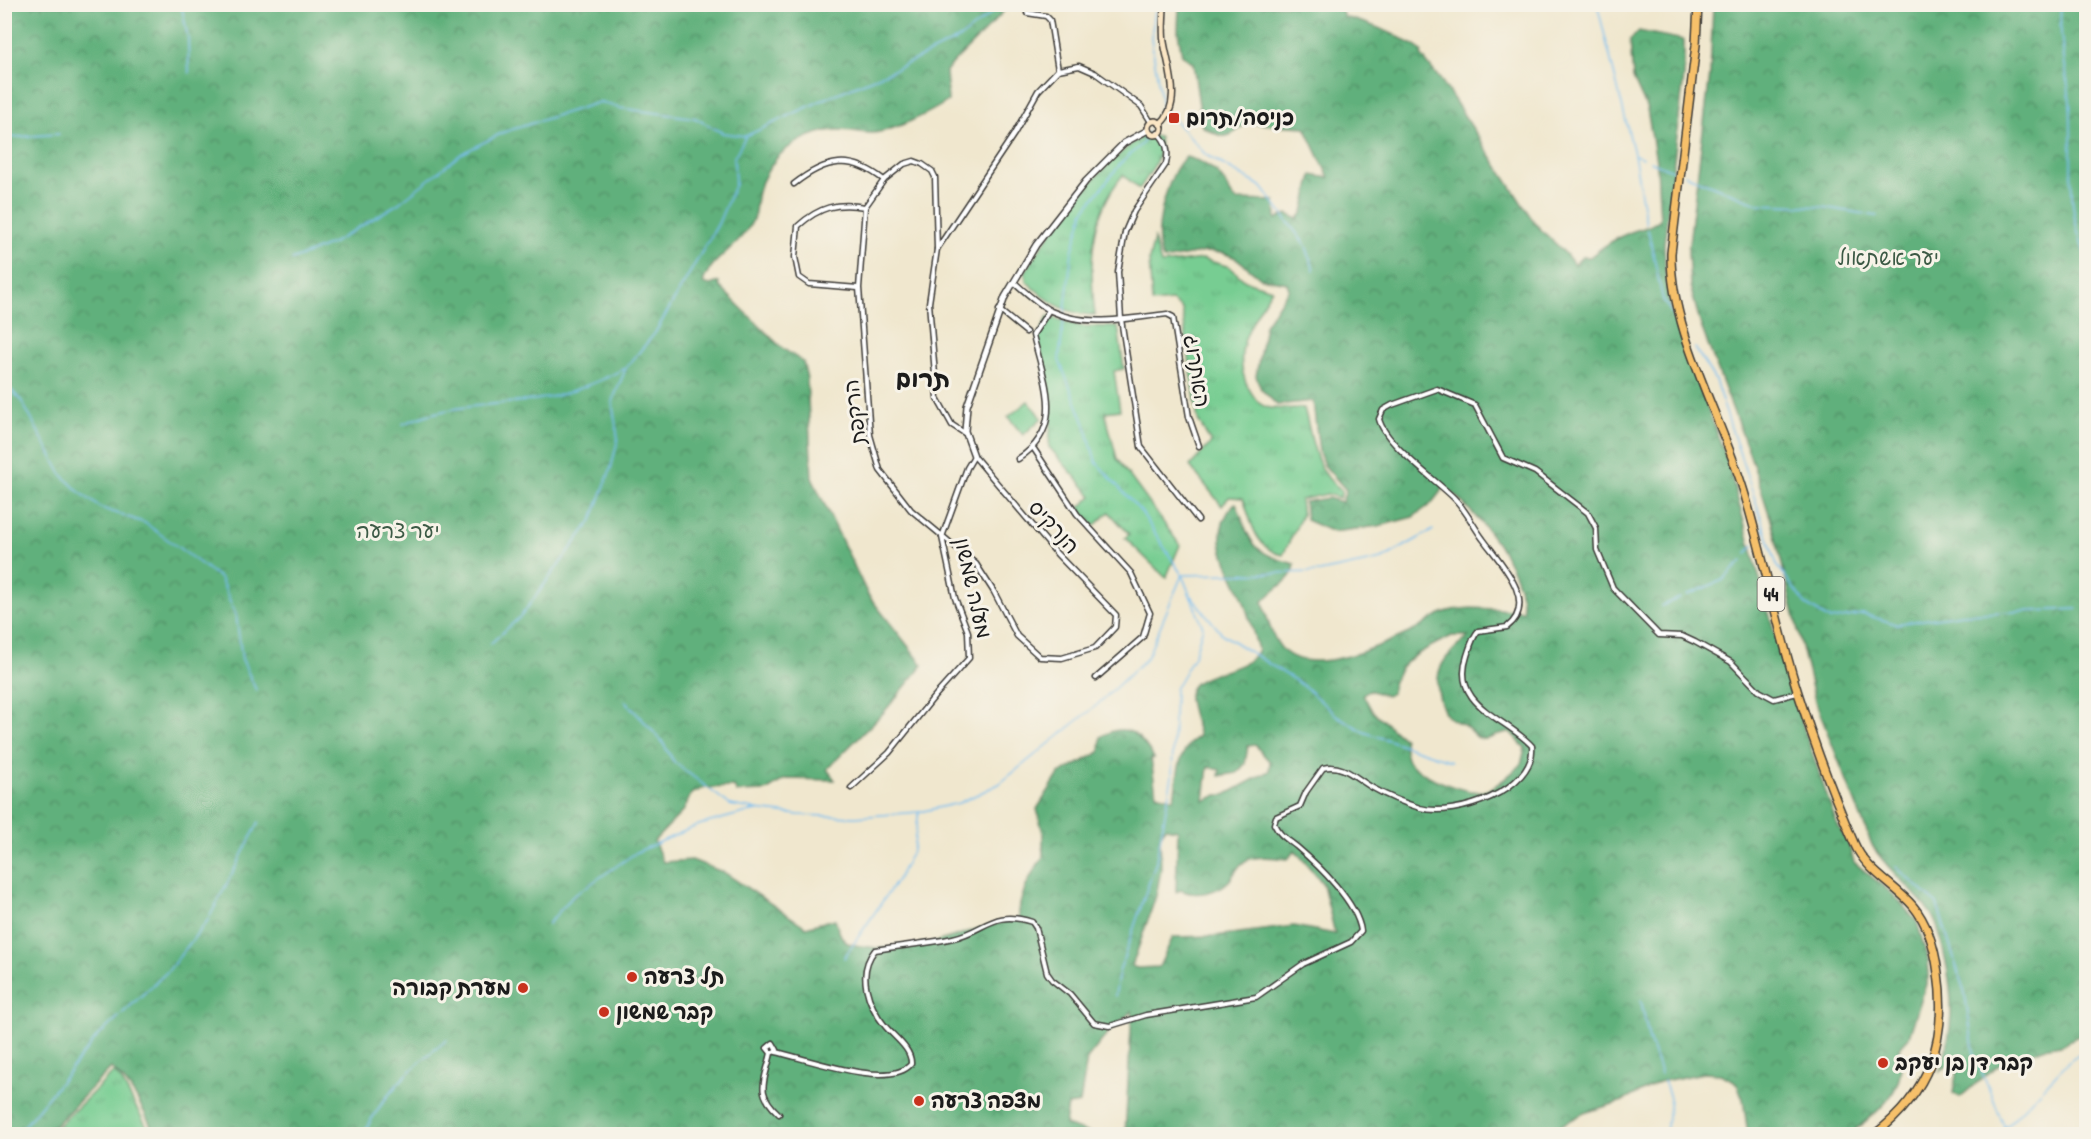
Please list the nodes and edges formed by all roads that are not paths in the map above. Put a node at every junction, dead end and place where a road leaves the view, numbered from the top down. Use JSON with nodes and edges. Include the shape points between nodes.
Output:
{"nodes":[{"id":1,"x":1164,"y":4,"type":"edge"},
{"id":2,"x":1698,"y":4,"type":"edge"},
{"id":3,"x":1027,"y":13,"type":"dead end"},
{"id":4,"x":1058,"y":70,"type":"junction"},
{"id":5,"x":1151,"y":122,"type":"junction"},
{"id":6,"x":1160,"y":124,"type":"junction"},
{"id":7,"x":1148,"y":130,"type":"junction"},
{"id":8,"x":1158,"y":133,"type":"junction"},
{"id":9,"x":884,"y":180,"type":"junction"},
{"id":10,"x":794,"y":184,"type":"dead end"},
{"id":11,"x":866,"y":207,"type":"junction"},
{"id":12,"x":937,"y":249,"type":"junction"},
{"id":13,"x":1013,"y":282,"type":"junction"},
{"id":14,"x":859,"y":288,"type":"junction"},
{"id":15,"x":999,"y":310,"type":"junction"},
{"id":16,"x":1048,"y":310,"type":"junction"},
{"id":17,"x":1121,"y":319,"type":"junction"},
{"id":18,"x":1026,"y":332,"type":"dead end"},
{"id":19,"x":966,"y":434,"type":"junction"},
{"id":20,"x":1199,"y":446,"type":"dead end"},
{"id":21,"x":1034,"y":449,"type":"junction"},
{"id":22,"x":974,"y":456,"type":"junction"},
{"id":23,"x":1018,"y":459,"type":"dead end"},
{"id":24,"x":1198,"y":520,"type":"dead end"},
{"id":25,"x":942,"y":537,"type":"junction"},
{"id":26,"x":1116,"y":615,"type":"joint"},
{"id":27,"x":1096,"y":678,"type":"dead end"},
{"id":28,"x":1798,"y":693,"type":"junction"},
{"id":29,"x":851,"y":788,"type":"dead end"},
{"id":30,"x":779,"y":1114,"type":"dead end"},
{"id":31,"x":1875,"y":1134,"type":"edge"}],
"edges":[{"from":1,"to":6,"type":"main road","via":[[1164,40],[1172,89],[1167,116]]},
{"from":2,"to":28,"type":"highway","number":"44","via":[[1671,274],[1691,349],[1744,491]]},
{"from":3,"to":4,"type":"street","via":[[1050,20]]},
{"from":4,"to":5,"type":"street","via":[[1079,66],[1095,72],[1141,106]]},
{"from":4,"to":12,"type":"street","via":[[1038,91]]},
{"from":5,"to":6,"type":"main road"},
{"from":5,"to":7,"type":"main road"},
{"from":6,"to":8,"type":"main road"},
{"from":7,"to":8,"type":"main road"},
{"from":7,"to":13,"type":"street","via":[[1124,143],[1101,164],[1057,217]]},
{"from":8,"to":17,"type":"street","via":[[1165,140],[1168,155],[1125,232],[1118,272]]},
{"from":9,"to":10,"type":"street","via":[[871,170],[850,163],[819,167]]},
{"from":9,"to":11,"type":"street","name":"הרקפת"},
{"from":9,"to":12,"type":"street","name":"הרקפת","via":[[914,161],[932,171]]},
{"from":11,"to":14,"type":"street","name":"הרקפת"},
{"from":11,"to":14,"type":"street","via":[[830,205],[810,215],[798,226],[796,247],[799,277],[808,284]]},
{"from":12,"to":19,"type":"street","via":[[929,303],[936,391],[946,418],[956,430]]},
{"from":13,"to":15,"type":"street"},
{"from":13,"to":16,"type":"street"},
{"from":14,"to":25,"type":"street","name":"הרקפת","via":[[870,435],[880,470],[911,510]]},
{"from":15,"to":18,"type":"street"},
{"from":15,"to":19,"type":"street","via":[[967,406]]},
{"from":16,"to":17,"type":"street","via":[[1078,320]]},
{"from":16,"to":21,"type":"street","via":[[1032,334],[1046,390],[1048,416],[1042,438]]},
{"from":17,"to":20,"type":"street","name":"האתרוג","via":[[1167,314],[1173,317],[1188,417]]},
{"from":17,"to":24,"type":"street","via":[[1141,447]]},
{"from":19,"to":22,"type":"street"},
{"from":21,"to":23,"type":"street"},
{"from":21,"to":27,"type":"street","via":[[1077,514],[1131,573],[1150,613],[1143,637]]},
{"from":22,"to":25,"type":"street","name":"מעלה שמשון"},
{"from":22,"to":26,"type":"street","name":"הנרקיס","via":[[1057,554]]},
{"from":25,"to":26,"type":"street","name":"הרקפת","via":[[976,564],[1017,636],[1040,657],[1062,658],[1095,648],[1115,627]]},
{"from":25,"to":29,"type":"street","name":"מעלה שמשון","via":[[955,598],[968,632],[969,658],[890,753]]},
{"from":28,"to":30,"type":"street","via":[[1774,699],[1759,691],[1731,662],[1682,636],[1659,634],[1613,588],[1597,550],[1596,528],[1588,513],[1535,472],[1503,458],[1482,413],[1474,405],[1444,390],[1392,405],[1379,418],[1422,473],[1466,512],[1512,576],[1517,592],[1515,617],[1507,627],[1478,631],[1464,671],[1474,702],[1519,732],[1532,746],[1529,763],[1516,780],[1482,802],[1439,811],[1405,803],[1342,768],[1323,768],[1300,806],[1276,817],[1274,824],[1340,891],[1354,911],[1361,931],[1351,942],[1303,964],[1256,997],[1146,1015],[1110,1026],[1094,1023],[1047,973],[1032,922],[1016,918],[988,921],[961,937],[875,950],[869,957],[866,990],[885,1027],[910,1056],[911,1064],[891,1075],[846,1070],[773,1053],[761,1088],[768,1104]]},
{"from":28,"to":31,"type":"highway","number":"44","via":[[1855,846],[1924,922],[1938,970],[1940,1033],[1930,1067],[1913,1097],[1894,1120]]}]}
